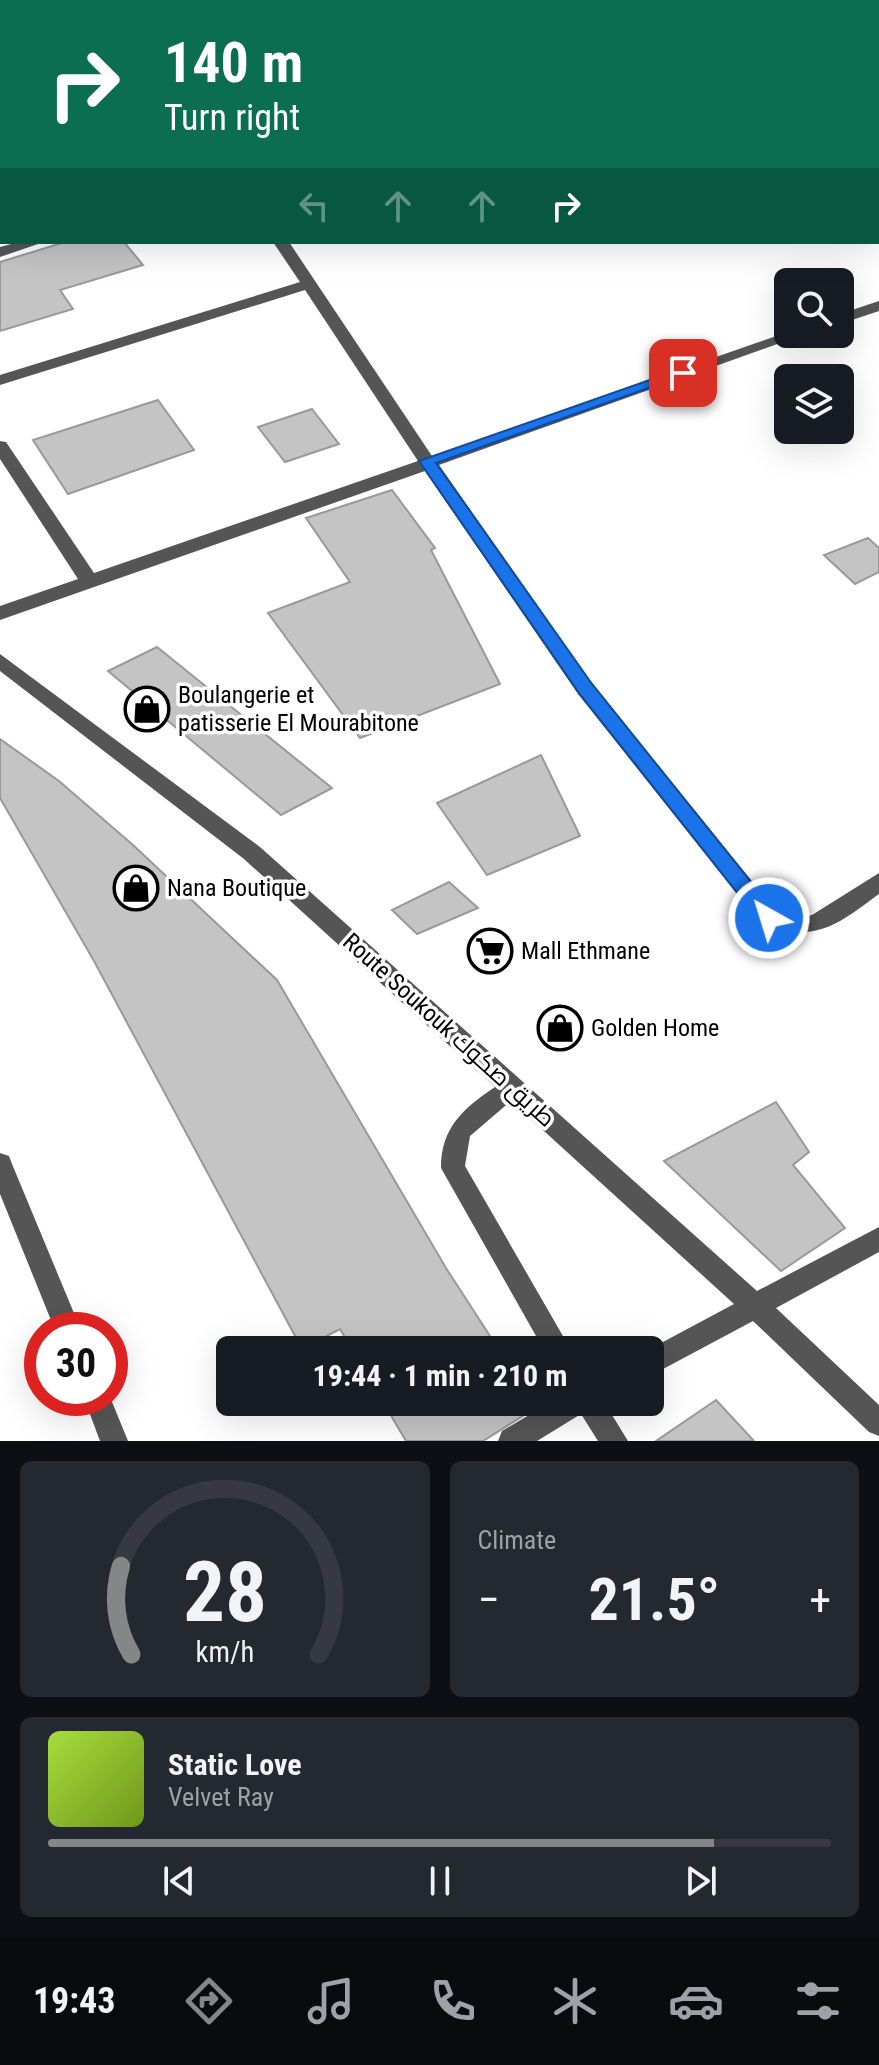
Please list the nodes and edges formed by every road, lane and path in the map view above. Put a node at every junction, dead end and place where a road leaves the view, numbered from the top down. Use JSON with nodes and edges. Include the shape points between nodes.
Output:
{"nodes":[{"id":1,"x":29,"y":244,"type":"edge"},
{"id":2,"x":283,"y":244,"type":"edge"},
{"id":3,"x":0,"y":252,"type":"edge"},
{"id":4,"x":309,"y":284,"type":"junction"},
{"id":5,"x":879,"y":306,"type":"edge"},
{"id":6,"x":854,"y":314,"type":"edge"},
{"id":7,"x":774,"y":342,"type":"edge"},
{"id":8,"x":0,"y":380,"type":"edge"},
{"id":9,"x":0,"y":446,"type":"edge"},
{"id":10,"x":427,"y":461,"type":"junction"},
{"id":11,"x":89,"y":581,"type":"junction"},
{"id":12,"x":0,"y":613,"type":"edge"},
{"id":13,"x":0,"y":661,"type":"edge"},
{"id":14,"x":879,"y":882,"type":"edge"},
{"id":15,"x":513,"y":1087,"type":"junction"},
{"id":16,"x":0,"y":1164,"type":"edge"},
{"id":17,"x":879,"y":1239,"type":"edge"},
{"id":18,"x":757,"y":1308,"type":"junction"},
{"id":19,"x":61,"y":1312,"type":"edge"},
{"id":20,"x":550,"y":1336,"type":"edge"},
{"id":21,"x":664,"y":1356,"type":"edge"},
{"id":22,"x":104,"y":1416,"type":"edge"},
{"id":23,"x":553,"y":1416,"type":"edge"},
{"id":24,"x":598,"y":1416,"type":"edge"},
{"id":25,"x":879,"y":1423,"type":"edge"},
{"id":26,"x":114,"y":1441,"type":"edge"},
{"id":27,"x":512,"y":1441,"type":"edge"},
{"id":28,"x":614,"y":1441,"type":"edge"}],
"edges":[{"from":1,"to":3,"type":"street"},
{"from":2,"to":4,"type":"street"},
{"from":4,"to":8,"type":"street"},
{"from":4,"to":10,"type":"street"},
{"from":5,"to":6,"type":"street"},
{"from":7,"to":10,"type":"street"},
{"from":9,"to":11,"type":"street"},
{"from":10,"to":11,"type":"street"},
{"from":10,"to":14,"type":"street","via":[[585,689],[769,918],[784,926],[814,927]]},
{"from":11,"to":12,"type":"street"},
{"from":13,"to":15,"type":"street","name":"Route Soukouk طريق صكوك","via":[[252,853]]},
{"from":15,"to":18,"type":"street","name":"Route Soukouk طريق صكوك"},
{"from":15,"to":20,"type":"street","via":[[462,1125],[451,1148],[453,1168]]},
{"from":16,"to":19,"type":"street"},
{"from":17,"to":18,"type":"street"},
{"from":18,"to":21,"type":"street"},
{"from":18,"to":25,"type":"street","name":"Route Soukouk طريق صكوك"},
{"from":22,"to":26,"type":"street"},
{"from":23,"to":27,"type":"street"},
{"from":24,"to":28,"type":"street"}]}
